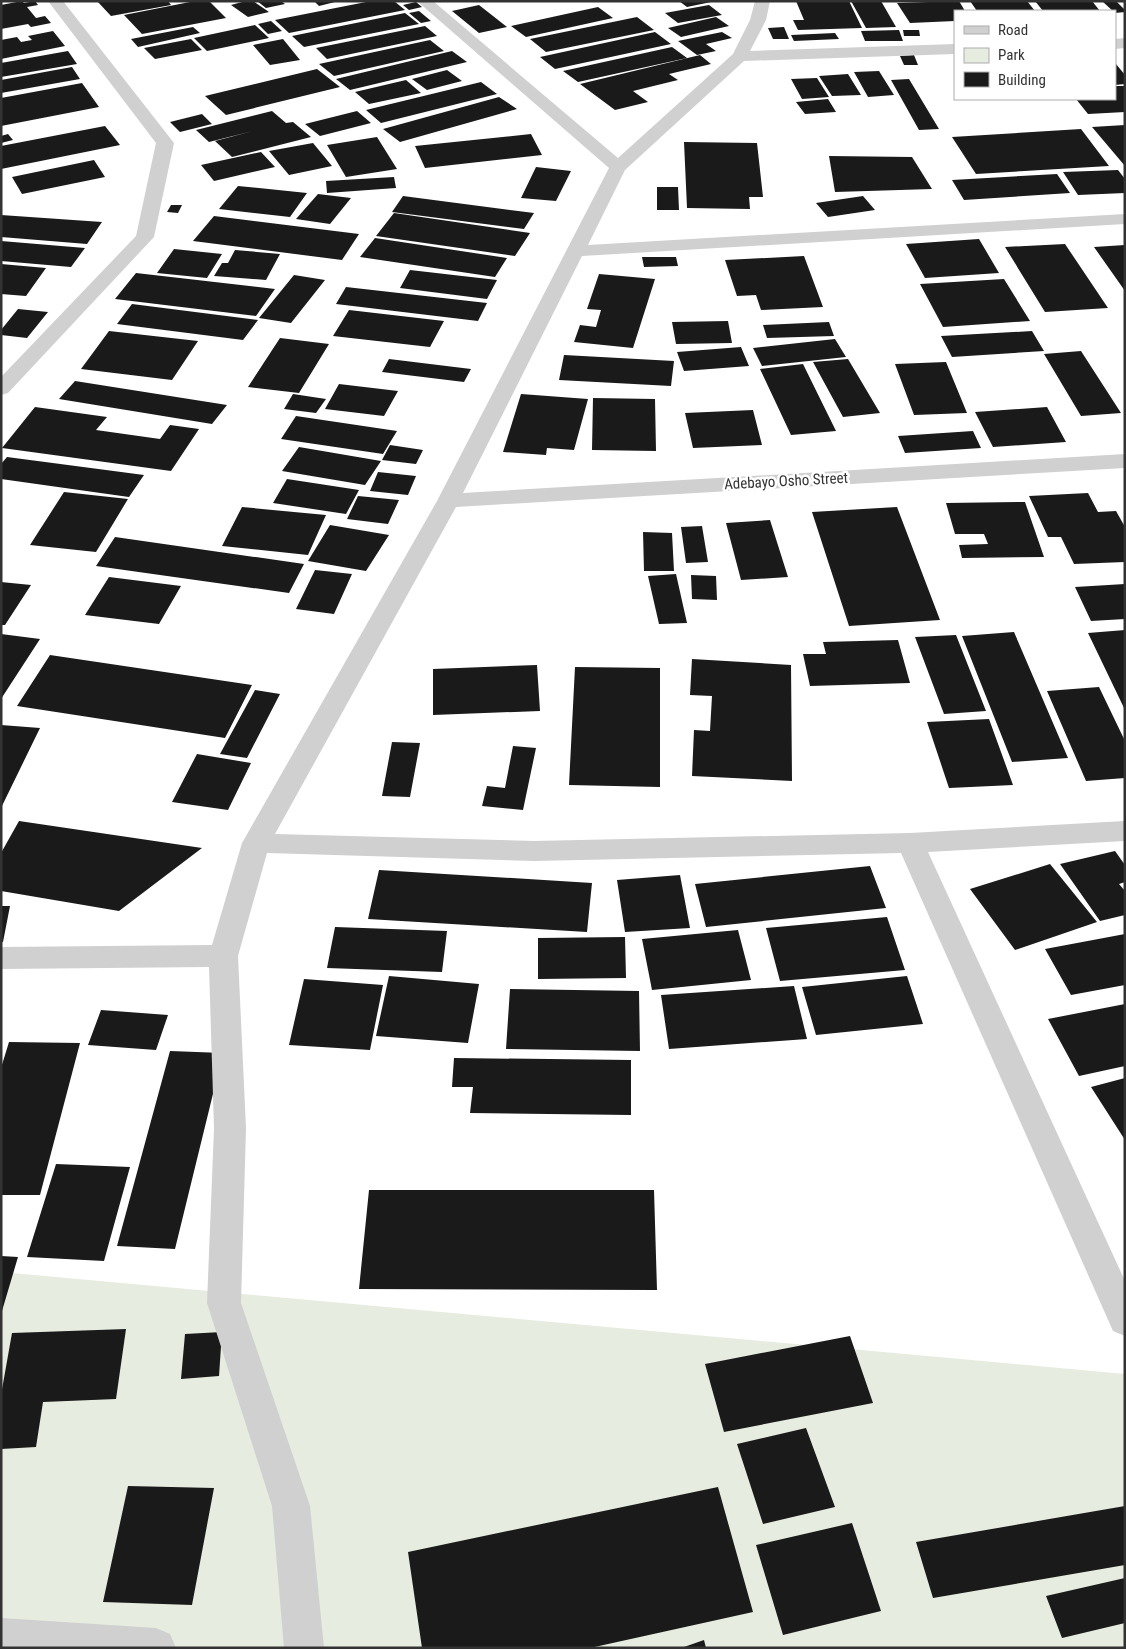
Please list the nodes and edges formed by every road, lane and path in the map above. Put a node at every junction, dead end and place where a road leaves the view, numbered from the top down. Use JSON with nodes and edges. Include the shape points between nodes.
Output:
{"nodes":[{"id":1,"x":55,"y":1,"type":"edge"},
{"id":2,"x":424,"y":1,"type":"edge"},
{"id":3,"x":763,"y":1,"type":"edge"},
{"id":4,"x":954,"y":49,"type":"edge"},
{"id":5,"x":740,"y":56,"type":"junction"},
{"id":6,"x":618,"y":167,"type":"junction"},
{"id":7,"x":1125,"y":220,"type":"edge"},
{"id":8,"x":574,"y":251,"type":"junction"},
{"id":9,"x":1,"y":390,"type":"edge"},
{"id":10,"x":1125,"y":461,"type":"edge"},
{"id":11,"x":448,"y":500,"type":"junction"},
{"id":12,"x":1125,"y":831,"type":"edge"},
{"id":13,"x":256,"y":843,"type":"junction"},
{"id":14,"x":910,"y":844,"type":"junction"},
{"id":15,"x":223,"y":956,"type":"junction"},
{"id":16,"x":1,"y":958,"type":"edge"},
{"id":17,"x":1125,"y":1320,"type":"edge"},
{"id":18,"x":1,"y":1638,"type":"edge"},
{"id":19,"x":156,"y":1648,"type":"edge"},
{"id":20,"x":304,"y":1648,"type":"edge"}],
"edges":[{"from":1,"to":9,"type":"street","via":[[165,143],[145,236]]},
{"from":2,"to":6,"type":"street"},
{"from":3,"to":5,"type":"street","via":[[758,20]]},
{"from":4,"to":5,"type":"street"},
{"from":5,"to":6,"type":"street"},
{"from":6,"to":8,"type":"street"},
{"from":7,"to":8,"type":"street"},
{"from":8,"to":11,"type":"street"},
{"from":10,"to":11,"type":"street","name":"Adebayo Osho Street"},
{"from":11,"to":13,"type":"street"},
{"from":12,"to":14,"type":"street"},
{"from":13,"to":14,"type":"street","via":[[534,851]]},
{"from":13,"to":15,"type":"street"},
{"from":14,"to":17,"type":"street"},
{"from":15,"to":16,"type":"street"},
{"from":15,"to":20,"type":"street","via":[[230,1128],[224,1303],[291,1506]]},
{"from":18,"to":19,"type":"street"}]}
